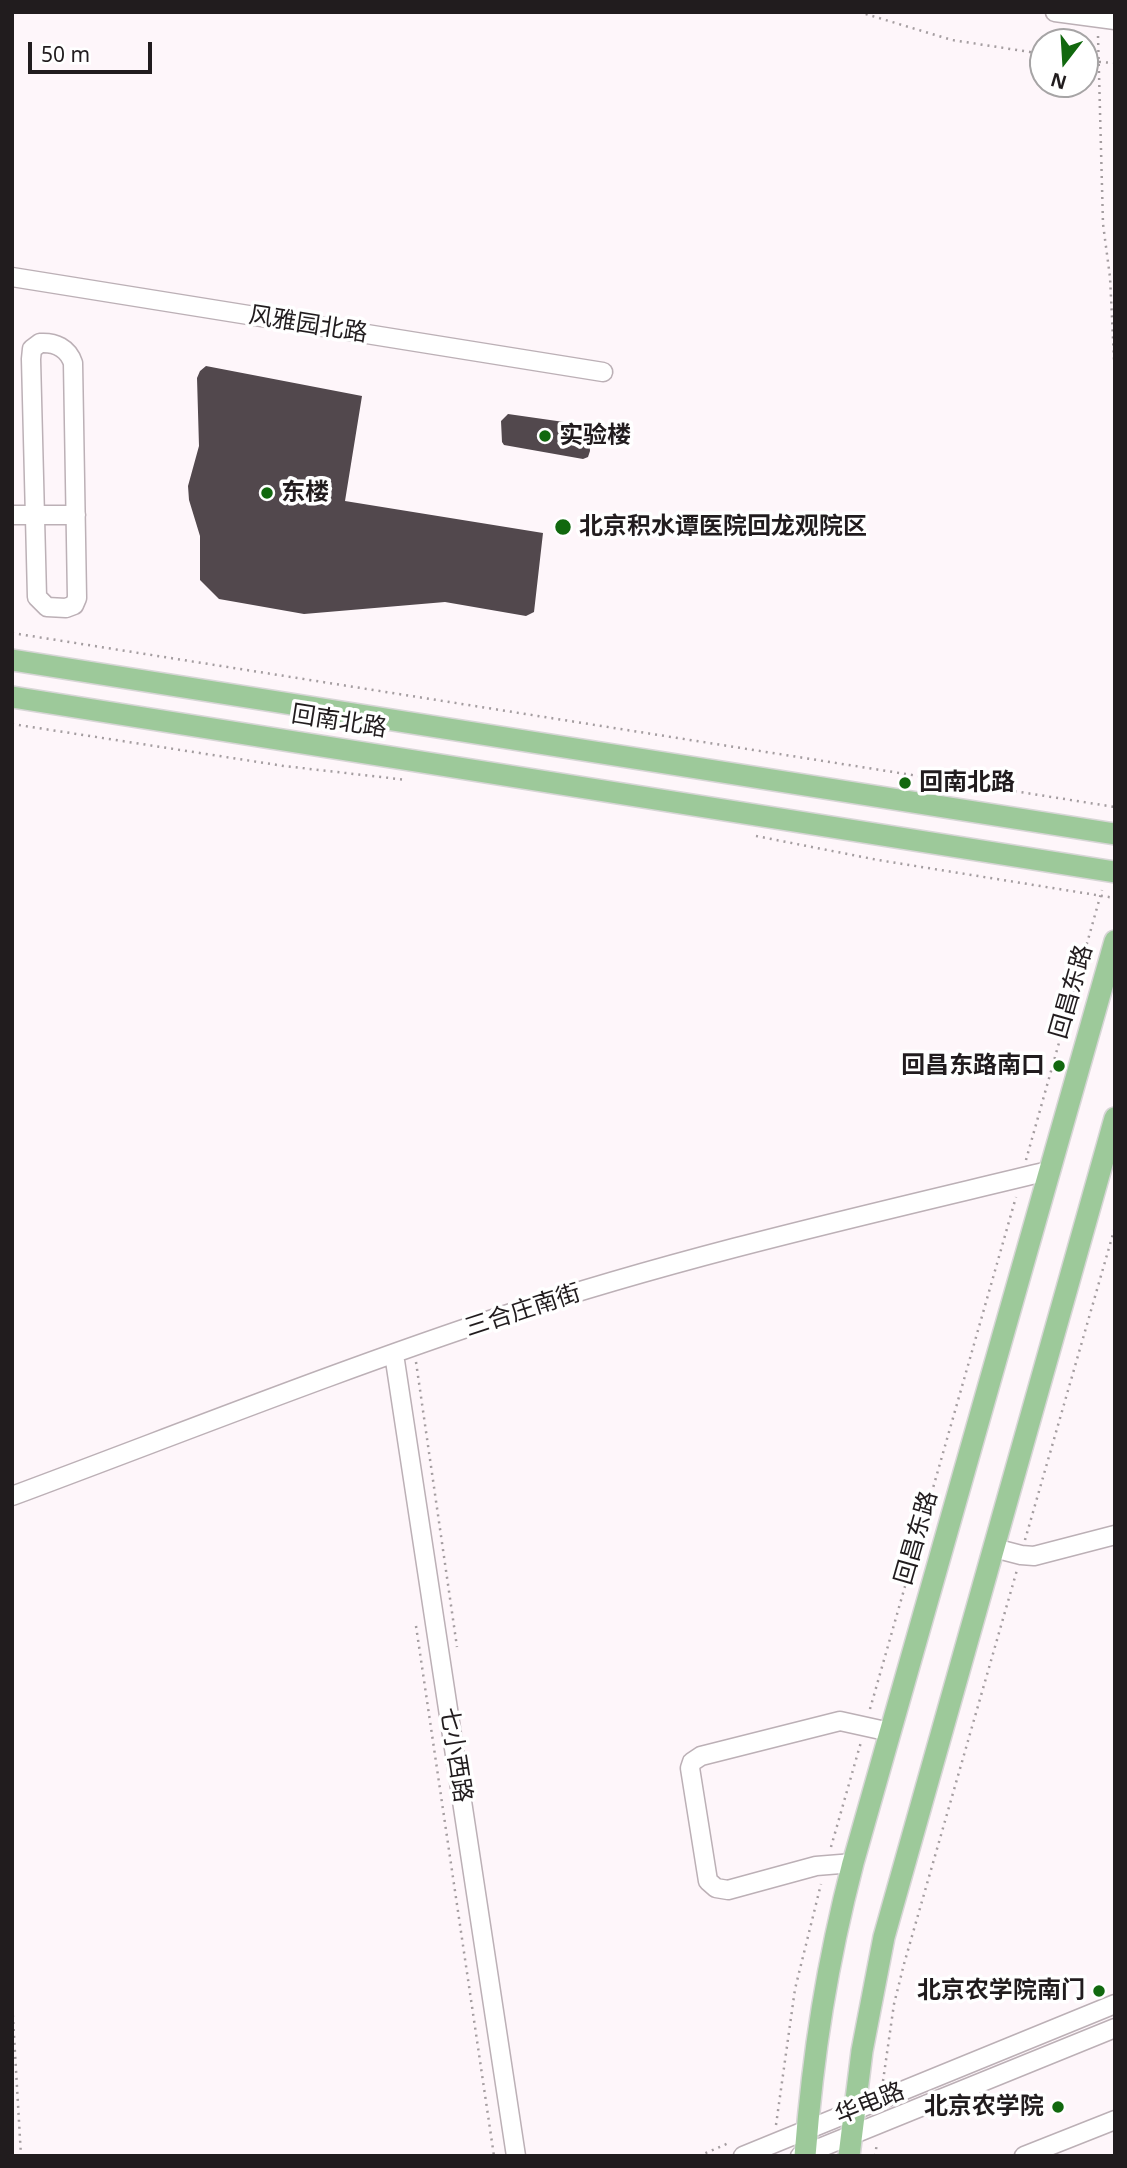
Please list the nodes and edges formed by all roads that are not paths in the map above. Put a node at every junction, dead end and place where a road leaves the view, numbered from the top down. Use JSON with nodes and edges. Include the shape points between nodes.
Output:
{"nodes":[{"id":1,"x":1055,"y":12,"type":"edge"},
{"id":2,"x":1106,"y":19,"type":"edge"},
{"id":3,"x":12,"y":278,"type":"edge"},
{"id":4,"x":603,"y":372,"type":"dead end"},
{"id":5,"x":12,"y":513,"type":"edge"},
{"id":6,"x":34,"y":513,"type":"junction"},
{"id":7,"x":76,"y":513,"type":"junction"},
{"id":8,"x":12,"y":660,"type":"edge"},
{"id":9,"x":12,"y":697,"type":"edge"},
{"id":10,"x":1115,"y":834,"type":"edge"},
{"id":11,"x":1115,"y":872,"type":"edge"},
{"id":12,"x":1115,"y":941,"type":"edge"},
{"id":13,"x":1115,"y":1118,"type":"edge"},
{"id":14,"x":1048,"y":1171,"type":"junction"},
{"id":15,"x":394,"y":1354,"type":"junction"},
{"id":16,"x":12,"y":1496,"type":"edge"},
{"id":17,"x":1115,"y":1535,"type":"edge"},
{"id":18,"x":993,"y":1548,"type":"junction"},
{"id":19,"x":890,"y":1732,"type":"junction"},
{"id":20,"x":853,"y":1863,"type":"junction"},
{"id":21,"x":1115,"y":2004,"type":"edge"},
{"id":22,"x":1115,"y":2028,"type":"edge"},
{"id":23,"x":853,"y":2110,"type":"junction"},
{"id":24,"x":1115,"y":2120,"type":"edge"},
{"id":25,"x":807,"y":2130,"type":"junction"},
{"id":26,"x":850,"y":2146,"type":"edge"},
{"id":27,"x":741,"y":2147,"type":"edge"},
{"id":28,"x":803,"y":2155,"type":"edge"},
{"id":29,"x":516,"y":2156,"type":"edge"},
{"id":30,"x":1024,"y":2156,"type":"edge"}],
"edges":[{"from":1,"to":2,"type":"street"},
{"from":3,"to":4,"type":"street","name":"风雅园北路"},
{"from":5,"to":6,"type":"street"},
{"from":6,"to":7,"type":"street"},
{"from":6,"to":7,"type":"street","via":[[37,599],[47,607],[66,608],[77,598]]},
{"from":6,"to":7,"type":"street","via":[[30,359],[35,345],[45,343],[66,350],[73,363]]},
{"from":8,"to":10,"type":"main road","name":"回南北路"},
{"from":9,"to":11,"type":"main road","name":"回南北路"},
{"from":12,"to":14,"type":"main road","name":"回昌东路"},
{"from":13,"to":18,"type":"main road"},
{"from":14,"to":15,"type":"street","name":"三合庄南街","via":[[772,1237],[506,1315]]},
{"from":14,"to":19,"type":"main road","name":"回昌东路"},
{"from":15,"to":16,"type":"street","name":"三合庄南街"},
{"from":15,"to":29,"type":"street","name":"七小西路"},
{"from":17,"to":18,"type":"street","via":[[1042,1554],[1021,1555]]},
{"from":18,"to":23,"type":"main road","via":[[884,1937]]},
{"from":19,"to":20,"type":"main road","name":"回昌东路"},
{"from":19,"to":20,"type":"street","via":[[840,1721],[701,1756],[690,1768],[708,1881],[716,1888],[728,1890],[826,1865]]},
{"from":20,"to":25,"type":"main road","name":"回昌东路","via":[[826,1976]]},
{"from":21,"to":23,"type":"street","name":"华电路"},
{"from":22,"to":26,"type":"street","name":"华电路"},
{"from":23,"to":25,"type":"street","name":"华电路"},
{"from":23,"to":26,"type":"main road"},
{"from":24,"to":30,"type":"street"},
{"from":25,"to":27,"type":"street","name":"华电路"},
{"from":25,"to":28,"type":"main road","name":"回昌东路"},
{"from":26,"to":28,"type":"street","name":"华电路"}]}
